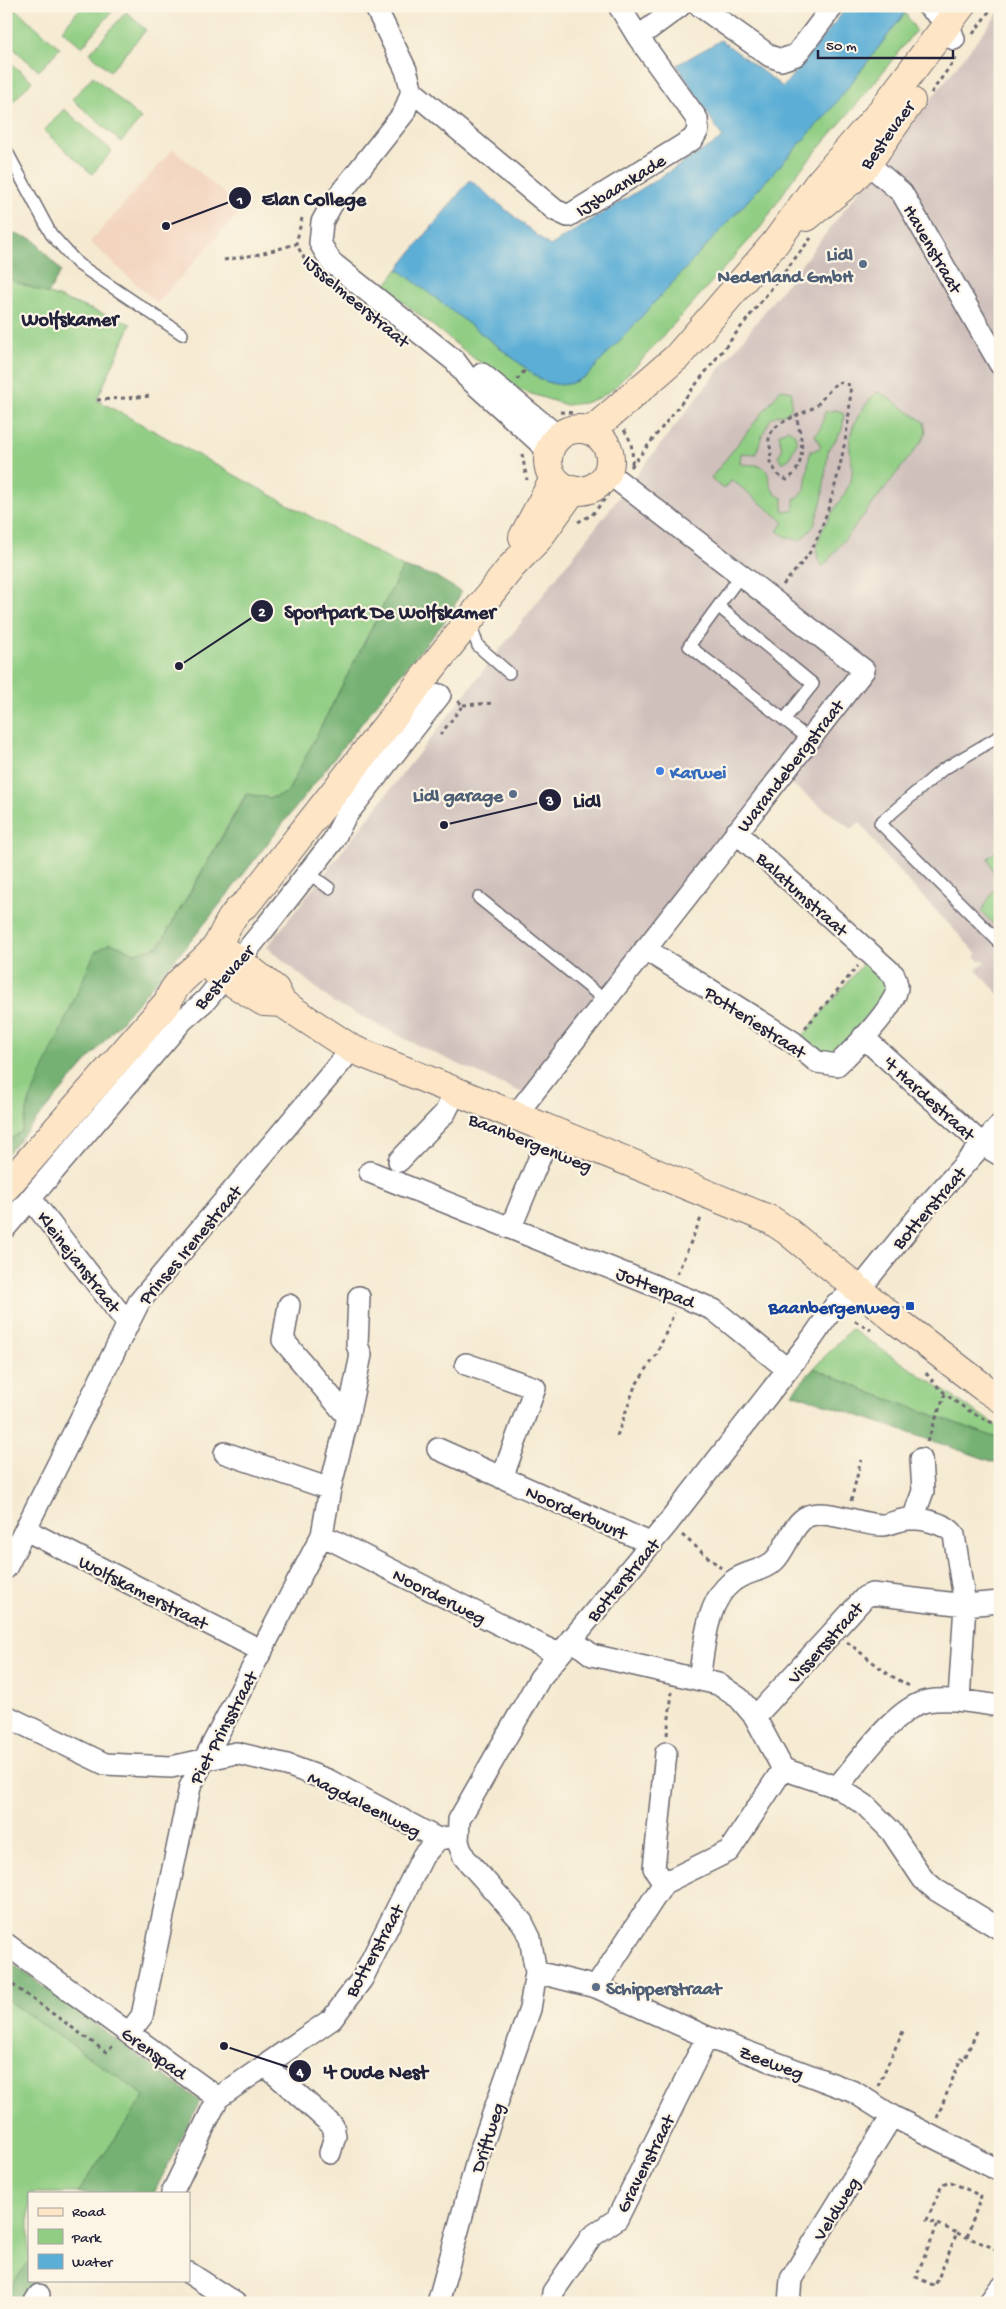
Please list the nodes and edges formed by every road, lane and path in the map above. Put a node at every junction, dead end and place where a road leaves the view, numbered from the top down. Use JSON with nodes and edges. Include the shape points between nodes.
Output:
{"nodes":[{"id":1,"x":352,"y":6,"type":"edge"},
{"id":2,"x":619,"y":6,"type":"edge"},
{"id":3,"x":680,"y":6,"type":"edge"},
{"id":4,"x":700,"y":6,"type":"edge"},
{"id":5,"x":833,"y":6,"type":"edge"},
{"id":6,"x":977,"y":6,"type":"edge"},
{"id":7,"x":993,"y":6,"type":"edge"},
{"id":8,"x":366,"y":10,"type":"edge"},
{"id":9,"x":952,"y":22,"type":"edge"},
{"id":10,"x":638,"y":37,"type":"junction"},
{"id":11,"x":412,"y":91,"type":"junction"},
{"id":12,"x":6,"y":150,"type":"edge"},
{"id":13,"x":858,"y":155,"type":"junction"},
{"id":14,"x":305,"y":213,"type":"dead end"},
{"id":15,"x":815,"y":233,"type":"dead end"},
{"id":16,"x":296,"y":244,"type":"junction"},
{"id":17,"x":224,"y":260,"type":"dead end"},
{"id":18,"x":310,"y":265,"type":"dead end"},
{"id":19,"x":182,"y":334,"type":"dead end"},
{"id":20,"x":1000,"y":364,"type":"edge"},
{"id":21,"x":152,"y":396,"type":"dead end"},
{"id":22,"x":97,"y":400,"type":"dead end"},
{"id":23,"x":796,"y":416,"type":"junction"},
{"id":24,"x":530,"y":424,"type":"junction"},
{"id":25,"x":593,"y":429,"type":"junction"},
{"id":26,"x":554,"y":444,"type":"junction"},
{"id":27,"x":613,"y":477,"type":"junction"},
{"id":28,"x":527,"y":482,"type":"dead end"},
{"id":29,"x":564,"y":484,"type":"junction"},
{"id":30,"x":573,"y":528,"type":"dead end"},
{"id":31,"x":741,"y":575,"type":"junction"},
{"id":32,"x":778,"y":592,"type":"dead end"},
{"id":33,"x":719,"y":607,"type":"junction"},
{"id":34,"x":464,"y":627,"type":"junction"},
{"id":35,"x":509,"y":673,"type":"dead end"},
{"id":36,"x":440,"y":695,"type":"dead end"},
{"id":37,"x":495,"y":703,"type":"dead end"},
{"id":38,"x":418,"y":704,"type":"junction"},
{"id":39,"x":463,"y":705,"type":"dead end"},
{"id":40,"x":784,"y":720,"type":"junction"},
{"id":41,"x":1000,"y":736,"type":"edge"},
{"id":42,"x":809,"y":739,"type":"junction"},
{"id":43,"x":736,"y":832,"type":"junction"},
{"id":44,"x":308,"y":872,"type":"junction"},
{"id":45,"x":329,"y":888,"type":"dead end"},
{"id":46,"x":480,"y":898,"type":"dead end"},
{"id":47,"x":1000,"y":943,"type":"edge"},
{"id":48,"x":645,"y":949,"type":"junction"},
{"id":49,"x":869,"y":953,"type":"junction"},
{"id":50,"x":224,"y":963,"type":"junction"},
{"id":51,"x":605,"y":1000,"type":"junction"},
{"id":52,"x":863,"y":1037,"type":"junction"},
{"id":53,"x":793,"y":1042,"type":"junction"},
{"id":54,"x":352,"y":1049,"type":"junction"},
{"id":55,"x":469,"y":1091,"type":"junction"},
{"id":56,"x":516,"y":1116,"type":"junction"},
{"id":57,"x":1000,"y":1126,"type":"edge"},
{"id":58,"x":551,"y":1130,"type":"junction"},
{"id":59,"x":991,"y":1150,"type":"edge"},
{"id":60,"x":399,"y":1161,"type":"dead end"},
{"id":61,"x":370,"y":1172,"type":"dead end"},
{"id":62,"x":6,"y":1187,"type":"edge"},
{"id":63,"x":32,"y":1199,"type":"junction"},
{"id":64,"x":705,"y":1210,"type":"dead end"},
{"id":65,"x":6,"y":1227,"type":"edge"},
{"id":66,"x":511,"y":1227,"type":"junction"},
{"id":67,"x":675,"y":1294,"type":"junction"},
{"id":68,"x":359,"y":1298,"type":"dead end"},
{"id":69,"x":853,"y":1301,"type":"junction"},
{"id":70,"x":288,"y":1305,"type":"dead end"},
{"id":71,"x":128,"y":1324,"type":"junction"},
{"id":72,"x":876,"y":1332,"type":"dead end"},
{"id":73,"x":466,"y":1364,"type":"dead end"},
{"id":74,"x":787,"y":1369,"type":"junction"},
{"id":75,"x":924,"y":1371,"type":"dead end"},
{"id":76,"x":944,"y":1394,"type":"junction"},
{"id":77,"x":1000,"y":1398,"type":"edge"},
{"id":78,"x":348,"y":1417,"type":"junction"},
{"id":79,"x":933,"y":1424,"type":"dead end"},
{"id":80,"x":1000,"y":1426,"type":"edge"},
{"id":81,"x":617,"y":1436,"type":"dead end"},
{"id":82,"x":438,"y":1450,"type":"dead end"},
{"id":83,"x":225,"y":1453,"type":"dead end"},
{"id":84,"x":921,"y":1459,"type":"dead end"},
{"id":85,"x":861,"y":1460,"type":"dead end"},
{"id":86,"x":502,"y":1478,"type":"junction"},
{"id":87,"x":855,"y":1485,"type":"dead end"},
{"id":88,"x":330,"y":1489,"type":"junction"},
{"id":89,"x":913,"y":1519,"type":"junction"},
{"id":90,"x":668,"y":1523,"type":"junction"},
{"id":91,"x":26,"y":1530,"type":"junction"},
{"id":92,"x":322,"y":1535,"type":"junction"},
{"id":93,"x":652,"y":1544,"type":"junction"},
{"id":94,"x":6,"y":1568,"type":"edge"},
{"id":95,"x":734,"y":1580,"type":"junction"},
{"id":96,"x":1000,"y":1602,"type":"edge"},
{"id":97,"x":965,"y":1605,"type":"junction"},
{"id":98,"x":834,"y":1632,"type":"junction"},
{"id":99,"x":564,"y":1647,"type":"junction"},
{"id":100,"x":262,"y":1651,"type":"junction"},
{"id":101,"x":673,"y":1675,"type":"junction"},
{"id":102,"x":699,"y":1678,"type":"junction"},
{"id":103,"x":959,"y":1700,"type":"junction"},
{"id":104,"x":926,"y":1701,"type":"junction"},
{"id":105,"x":1000,"y":1706,"type":"edge"},
{"id":106,"x":6,"y":1716,"type":"edge"},
{"id":107,"x":754,"y":1717,"type":"junction"},
{"id":108,"x":666,"y":1753,"type":"joint"},
{"id":109,"x":204,"y":1759,"type":"junction"},
{"id":110,"x":783,"y":1769,"type":"junction"},
{"id":111,"x":837,"y":1787,"type":"junction"},
{"id":112,"x":448,"y":1838,"type":"junction"},
{"id":113,"x":664,"y":1883,"type":"junction"},
{"id":114,"x":1000,"y":1929,"type":"edge"},
{"id":115,"x":6,"y":1944,"type":"edge"},
{"id":116,"x":536,"y":1972,"type":"junction"},
{"id":117,"x":6,"y":1980,"type":"edge"},
{"id":118,"x":596,"y":1987,"type":"junction"},
{"id":119,"x":904,"y":2029,"type":"dead end"},
{"id":120,"x":977,"y":2032,"type":"dead end"},
{"id":121,"x":129,"y":2033,"type":"junction"},
{"id":122,"x":706,"y":2037,"type":"junction"},
{"id":123,"x":106,"y":2052,"type":"dead end"},
{"id":124,"x":265,"y":2065,"type":"junction"},
{"id":125,"x":218,"y":2098,"type":"junction"},
{"id":126,"x":871,"y":2103,"type":"junction"},
{"id":127,"x":892,"y":2116,"type":"junction"},
{"id":128,"x":929,"y":2134,"type":"junction"},
{"id":129,"x":330,"y":2153,"type":"dead end"},
{"id":130,"x":1000,"y":2171,"type":"edge"},
{"id":131,"x":172,"y":2192,"type":"edge"},
{"id":132,"x":938,"y":2224,"type":"junction"},
{"id":133,"x":957,"y":2233,"type":"junction"},
{"id":134,"x":967,"y":2237,"type":"junction"},
{"id":135,"x":1000,"y":2254,"type":"edge"},
{"id":136,"x":190,"y":2274,"type":"edge"},
{"id":137,"x":1000,"y":2288,"type":"edge"},
{"id":138,"x":235,"y":2303,"type":"edge"},
{"id":139,"x":438,"y":2303,"type":"edge"},
{"id":140,"x":552,"y":2303,"type":"edge"},
{"id":141,"x":789,"y":2303,"type":"edge"},
{"id":142,"x":989,"y":2303,"type":"edge"}],
"edges":[{"from":1,"to":8,"type":"path"},
{"from":2,"to":10,"type":"street","name":"IJsbaankade"},
{"from":3,"to":10,"type":"street"},
{"from":4,"to":5,"type":"street","via":[[770,56],[781,60],[796,55]]},
{"from":6,"to":9,"type":"street","name":"Bestevaer"},
{"from":7,"to":9,"type":"path"},
{"from":8,"to":11,"type":"street","via":[[406,70]]},
{"from":9,"to":13,"type":"street","name":"Bestevaer"},
{"from":10,"to":11,"type":"street","name":"IJsbaankade","via":[[697,118],[698,130],[693,139],[568,216],[555,210]]},
{"from":11,"to":24,"type":"street","name":"IJsselmeerstraat","via":[[404,113],[332,204],[322,222],[320,243],[332,262],[455,360],[467,363]]},
{"from":12,"to":19,"type":"lane","via":[[51,234],[78,264]]},
{"from":13,"to":20,"type":"street","name":"Havenstraat","via":[[902,193]]},
{"from":13,"to":25,"type":"street","name":"Bestevaer","via":[[852,180],[775,243],[677,357],[667,378],[648,403]]},
{"from":14,"to":16,"type":"path","name":"IJsselmeerstraat","via":[[300,221]]},
{"from":15,"to":27,"type":"path"},
{"from":16,"to":17,"type":"path"},
{"from":16,"to":18,"type":"path","name":"IJsselmeerstraat"},
{"from":21,"to":22,"type":"path"},
{"from":23,"to":23,"type":"path","via":[[775,427],[768,437],[772,451],[769,460],[778,475],[787,480],[795,474],[803,447]]},
{"from":23,"to":32,"type":"path","via":[[815,406],[837,382],[850,385],[851,413],[830,504],[809,554]]},
{"from":24,"to":25,"type":"path","via":[[546,408],[564,413]]},
{"from":24,"to":26,"type":"street","name":"IJsselmeerstraat"},
{"from":24,"to":28,"type":"path","via":[[516,442],[522,452]]},
{"from":25,"to":26,"type":"street","via":[[577,428],[564,432]]},
{"from":25,"to":27,"type":"street"},
{"from":26,"to":29,"type":"street","via":[[548,467]]},
{"from":27,"to":29,"type":"street","via":[[593,487]]},
{"from":27,"to":30,"type":"path","via":[[592,515]]},
{"from":27,"to":31,"type":"street","name":"Warandebergstraat"},
{"from":29,"to":34,"type":"street","name":"Bestevaer","via":[[526,530],[512,566]]},
{"from":31,"to":33,"type":"lane"},
{"from":31,"to":42,"type":"street","name":"Warandebergstraat","via":[[864,670]]},
{"from":33,"to":40,"type":"lane","via":[[813,684]]},
{"from":33,"to":40,"type":"lane","via":[[689,646]]},
{"from":34,"to":35,"type":"lane","via":[[474,636],[478,646]]},
{"from":34,"to":38,"type":"street","name":"Bestevaer"},
{"from":36,"to":38,"type":"street","name":"Bestevaer"},
{"from":37,"to":39,"type":"path"},
{"from":38,"to":44,"type":"street","name":"Bestevaer","via":[[333,841]]},
{"from":38,"to":50,"type":"street","name":"Bestevaer","via":[[246,903],[237,909]]},
{"from":40,"to":42,"type":"lane"},
{"from":41,"to":47,"type":"lane","via":[[942,770],[880,823]]},
{"from":42,"to":43,"type":"street","name":"Warandebergstraat"},
{"from":43,"to":48,"type":"street","name":"Warandebergstraat"},
{"from":43,"to":49,"type":"street","name":"Balatumstraat"},
{"from":44,"to":45,"type":"lane"},
{"from":44,"to":50,"type":"street","name":"Bestevaer"},
{"from":46,"to":51,"type":"lane"},
{"from":48,"to":51,"type":"street","name":"Warandebergstraat"},
{"from":48,"to":53,"type":"street","name":"Potteriestraat"},
{"from":49,"to":52,"type":"street","name":"Balatumstraat","via":[[894,975],[898,987],[892,1002]]},
{"from":49,"to":53,"type":"path"},
{"from":50,"to":54,"type":"street","name":"Baanbergenweg","via":[[275,989],[282,1003]]},
{"from":50,"to":62,"type":"street","name":"Bestevaer","via":[[171,991],[168,1002]]},
{"from":50,"to":63,"type":"street","name":"Bestevaer","via":[[206,1000],[183,1020]]},
{"from":51,"to":56,"type":"street","name":"Warandebergstraat"},
{"from":52,"to":53,"type":"street","name":"Potteriestraat","via":[[837,1065],[817,1062]]},
{"from":52,"to":59,"type":"street","name":"'t Hardestraat"},
{"from":54,"to":55,"type":"street","name":"Baanbergenweg"},
{"from":54,"to":71,"type":"street","name":"Prinses Irenestraat","via":[[139,1302]]},
{"from":55,"to":56,"type":"street","name":"Baanbergenweg"},
{"from":55,"to":60,"type":"street"},
{"from":56,"to":58,"type":"street","name":"Baanbergenweg"},
{"from":57,"to":59,"type":"street","name":"Botterstraat"},
{"from":58,"to":66,"type":"street"},
{"from":58,"to":69,"type":"street","name":"Baanbergenweg","via":[[771,1220],[786,1230]]},
{"from":59,"to":69,"type":"street","name":"Botterstraat","via":[[926,1207]]},
{"from":61,"to":66,"type":"street","name":"Jotterpad"},
{"from":63,"to":65,"type":"street","name":"Bestevaer"},
{"from":63,"to":71,"type":"street","name":"Kleinejanstraat"},
{"from":64,"to":67,"type":"path"},
{"from":66,"to":67,"type":"street","name":"Jotterpad"},
{"from":67,"to":74,"type":"street","name":"Jotterpad","via":[[714,1310]]},
{"from":67,"to":81,"type":"path","via":[[657,1354],[635,1386]]},
{"from":68,"to":78,"type":"street","name":"Piet Prinsstraat","via":[[357,1345],[361,1355]]},
{"from":69,"to":72,"type":"path","via":[[860,1326]]},
{"from":69,"to":74,"type":"street","name":"Botterstraat","via":[[836,1304]]},
{"from":69,"to":77,"type":"street","name":"Baanbergenweg"},
{"from":70,"to":78,"type":"street","via":[[283,1340]]},
{"from":71,"to":91,"type":"street","name":"Prinses Irenestraat"},
{"from":73,"to":86,"type":"street","name":"Noorderbuurt","via":[[535,1388]]},
{"from":74,"to":90,"type":"street","name":"Botterstraat"},
{"from":75,"to":76,"type":"path"},
{"from":76,"to":79,"type":"path"},
{"from":76,"to":80,"type":"path","via":[[978,1417]]},
{"from":78,"to":88,"type":"street","name":"Piet Prinsstraat"},
{"from":82,"to":86,"type":"street","name":"Noorderbuurt"},
{"from":83,"to":88,"type":"street"},
{"from":84,"to":89,"type":"street","via":[[923,1491]]},
{"from":85,"to":87,"type":"path"},
{"from":86,"to":93,"type":"street","name":"Noorderbuurt"},
{"from":88,"to":92,"type":"street","name":"Piet Prinsstraat"},
{"from":89,"to":95,"type":"street","via":[[883,1525],[808,1516],[775,1560],[762,1570]]},
{"from":89,"to":97,"type":"street","via":[[951,1530]]},
{"from":90,"to":93,"type":"street","name":"Botterstraat"},
{"from":90,"to":95,"type":"path"},
{"from":91,"to":94,"type":"street","name":"Prinses Irenestraat"},
{"from":91,"to":100,"type":"street","name":"Wolfskamerstraat"},
{"from":92,"to":99,"type":"street","name":"Noorderweg"},
{"from":92,"to":100,"type":"street","name":"Piet Prinsstraat"},
{"from":93,"to":99,"type":"street","name":"Botterstraat"},
{"from":95,"to":102,"type":"street","via":[[719,1594],[711,1613]]},
{"from":96,"to":97,"type":"street","name":"Vissersstraat"},
{"from":97,"to":98,"type":"street","name":"Vissersstraat","via":[[872,1594],[865,1597]]},
{"from":97,"to":103,"type":"street"},
{"from":98,"to":104,"type":"path"},
{"from":98,"to":107,"type":"street","name":"Vissersstraat"},
{"from":99,"to":101,"type":"street","name":"Noorderweg"},
{"from":99,"to":112,"type":"street","name":"Botterstraat","via":[[540,1678]]},
{"from":100,"to":109,"type":"street","name":"Piet Prinsstraat"},
{"from":101,"to":102,"type":"street","name":"Noorderweg"},
{"from":101,"to":108,"type":"path"},
{"from":102,"to":107,"type":"street","name":"Noorderweg","via":[[718,1684],[739,1698]]},
{"from":103,"to":104,"type":"street"},
{"from":103,"to":105,"type":"street"},
{"from":104,"to":111,"type":"street","via":[[889,1725]]},
{"from":106,"to":109,"type":"street","name":"Magdaleenweg","via":[[105,1764],[170,1767]]},
{"from":107,"to":110,"type":"street","name":"Noorderweg"},
{"from":108,"to":113,"type":"street","via":[[654,1868]]},
{"from":109,"to":112,"type":"street","name":"Magdaleenweg","via":[[236,1753],[287,1766],[328,1780]]},
{"from":109,"to":121,"type":"street","name":"Piet Prinsstraat","via":[[190,1786],[142,2016]]},
{"from":110,"to":111,"type":"street"},
{"from":110,"to":113,"type":"street","via":[[729,1851]]},
{"from":111,"to":114,"type":"street","via":[[866,1805],[891,1831],[924,1879],[936,1890]]},
{"from":112,"to":116,"type":"street","via":[[522,1922],[530,1938]]},
{"from":112,"to":124,"type":"street","name":"Botterstraat","via":[[423,1856],[362,1979],[332,2019]]},
{"from":113,"to":118,"type":"street"},
{"from":115,"to":121,"type":"street","name":"Grenspad"},
{"from":116,"to":118,"type":"street","name":"Zeeweg"},
{"from":116,"to":139,"type":"street","name":"Driftweg","via":[[530,2009],[478,2157]]},
{"from":117,"to":123,"type":"path"},
{"from":118,"to":122,"type":"street","name":"Zeeweg"},
{"from":119,"to":126,"type":"path"},
{"from":120,"to":128,"type":"path","via":[[964,2060],[961,2058]]},
{"from":121,"to":125,"type":"street","name":"Grenspad"},
{"from":122,"to":126,"type":"street","name":"Zeeweg","via":[[854,2092]]},
{"from":122,"to":140,"type":"street","name":"Gravenstraat","via":[[617,2219],[591,2237],[553,2292]]},
{"from":124,"to":125,"type":"street","name":"Botterstraat"},
{"from":124,"to":129,"type":"street","via":[[333,2126],[335,2136]]},
{"from":125,"to":131,"type":"street"},
{"from":126,"to":127,"type":"street","name":"Zeeweg"},
{"from":127,"to":128,"type":"street","name":"Zeeweg"},
{"from":127,"to":141,"type":"street","name":"Veldweg","via":[[791,2279]]},
{"from":128,"to":130,"type":"street","name":"Zeeweg"},
{"from":132,"to":133,"type":"path"},
{"from":132,"to":133,"type":"path","via":[[916,2277],[935,2286]]},
{"from":132,"to":134,"type":"path","via":[[927,2220],[942,2185],[951,2182],[981,2196]]},
{"from":133,"to":134,"type":"path"},
{"from":134,"to":135,"type":"path"},
{"from":136,"to":138,"type":"street"},
{"from":137,"to":142,"type":"street"}]}
